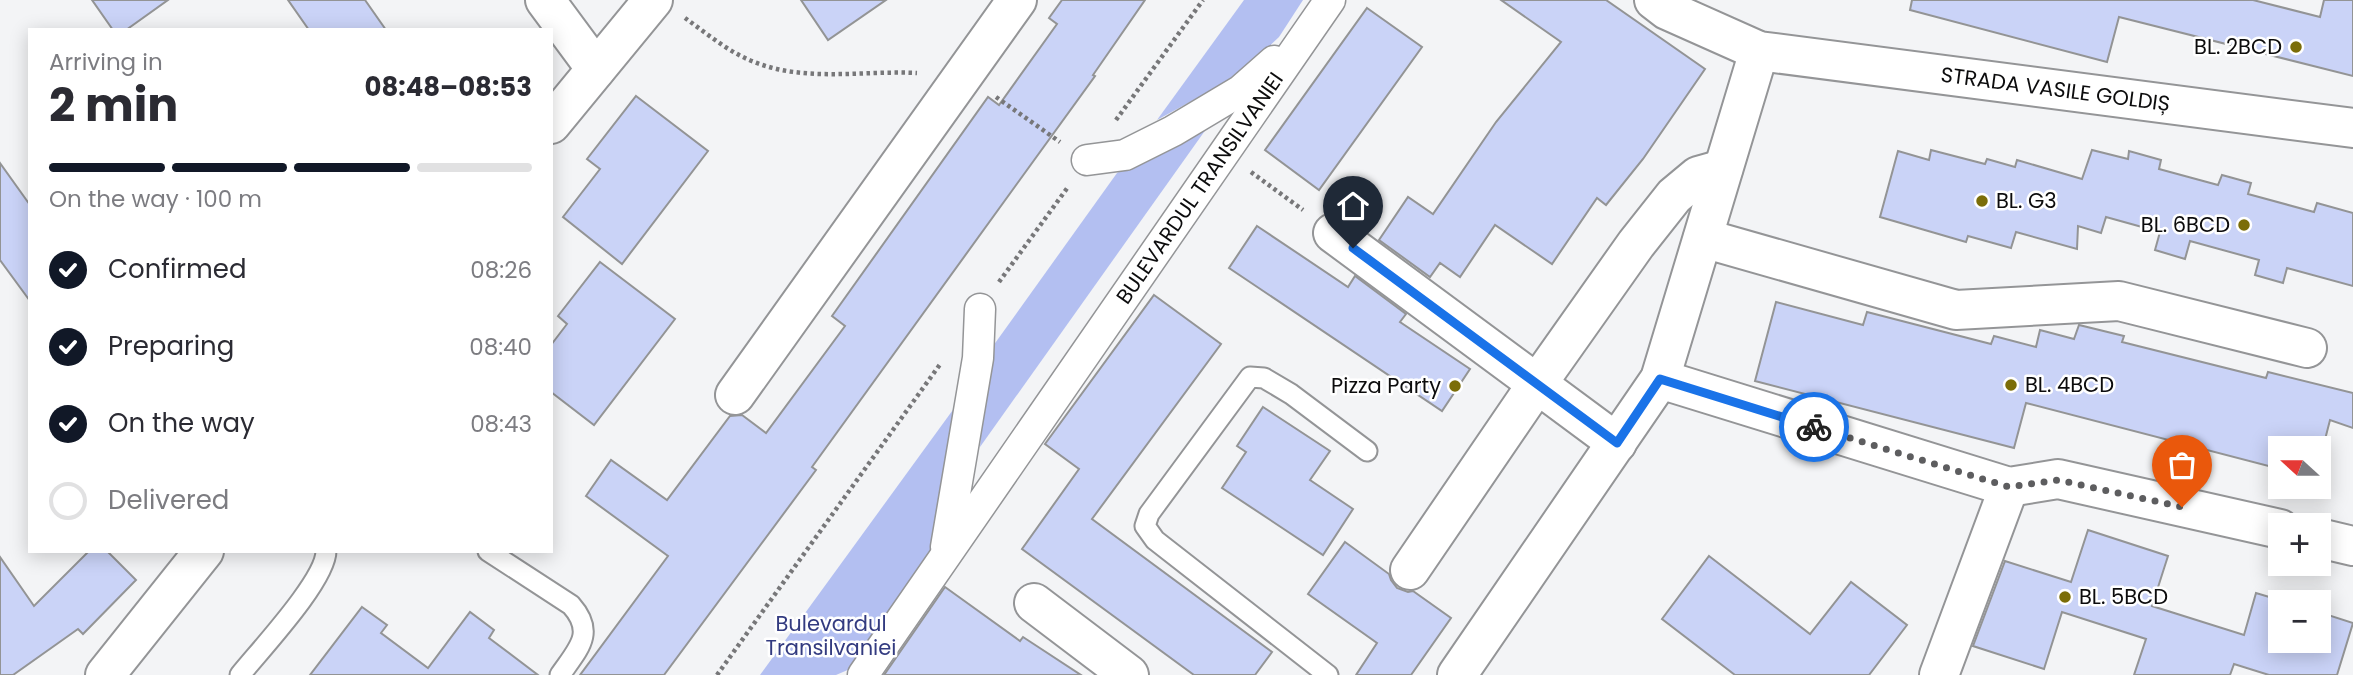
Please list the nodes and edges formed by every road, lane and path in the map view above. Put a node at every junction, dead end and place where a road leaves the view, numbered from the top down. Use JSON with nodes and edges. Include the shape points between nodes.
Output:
{"nodes":[{"id":1,"x":545,"y":0,"type":"edge"},
{"id":2,"x":1017,"y":0,"type":"edge"},
{"id":3,"x":1330,"y":0,"type":"edge"},
{"id":4,"x":1654,"y":0,"type":"edge"},
{"id":5,"x":666,"y":7,"type":"edge"},
{"id":6,"x":1311,"y":28,"type":"junction"},
{"id":7,"x":1759,"y":51,"type":"junction"},
{"id":8,"x":596,"y":69,"type":"junction"},
{"id":9,"x":964,"y":75,"type":"junction"},
{"id":10,"x":553,"y":122,"type":"edge"},
{"id":11,"x":2353,"y":128,"type":"edge"},
{"id":12,"x":1225,"y":152,"type":"junction"},
{"id":13,"x":1087,"y":160,"type":"joint"},
{"id":14,"x":1723,"y":169,"type":"junction"},
{"id":15,"x":1333,"y":233,"type":"joint"},
{"id":16,"x":1703,"y":238,"type":"junction"},
{"id":17,"x":980,"y":309,"type":"dead end"},
{"id":18,"x":2307,"y":348,"type":"dead end"},
{"id":19,"x":1660,"y":379,"type":"junction"},
{"id":20,"x":1537,"y":384,"type":"junction"},
{"id":21,"x":736,"y":395,"type":"dead end"},
{"id":22,"x":1617,"y":443,"type":"junction"},
{"id":23,"x":1367,"y":451,"type":"dead end"},
{"id":24,"x":2009,"y":487,"type":"junction"},
{"id":25,"x":2268,"y":526,"type":"edge"},
{"id":26,"x":2331,"y":541,"type":"edge"},
{"id":27,"x":2353,"y":546,"type":"edge"},
{"id":28,"x":202,"y":553,"type":"edge"},
{"id":29,"x":326,"y":553,"type":"edge"},
{"id":30,"x":491,"y":553,"type":"edge"},
{"id":31,"x":944,"y":557,"type":"junction"},
{"id":32,"x":1410,"y":570,"type":"dead end"},
{"id":33,"x":1034,"y":603,"type":"dead end"},
{"id":34,"x":105,"y":675,"type":"edge"},
{"id":35,"x":240,"y":675,"type":"edge"},
{"id":36,"x":560,"y":675,"type":"edge"},
{"id":37,"x":863,"y":675,"type":"edge"},
{"id":38,"x":1129,"y":675,"type":"edge"},
{"id":39,"x":1328,"y":675,"type":"edge"},
{"id":40,"x":1457,"y":675,"type":"edge"},
{"id":41,"x":1938,"y":675,"type":"edge"}],
"edges":[{"from":1,"to":8,"type":"street"},
{"from":2,"to":9,"type":"street"},
{"from":3,"to":6,"type":"street","name":"BULEVARDUL TRANSILVANIEI"},
{"from":4,"to":7,"type":"street","name":"STRADA VASILE GOLDIȘ"},
{"from":5,"to":8,"type":"street"},
{"from":5,"to":9,"type":"path","via":[[739,55],[783,72]]},
{"from":6,"to":12,"type":"street","name":"BULEVARDUL TRANSILVANIEI"},
{"from":6,"to":13,"type":"street","name":"BULEVARDUL TRANSILVANIEI","via":[[1229,98],[1125,155]]},
{"from":7,"to":11,"type":"street","name":"STRADA VASILE GOLDIȘ"},
{"from":7,"to":14,"type":"street"},
{"from":8,"to":10,"type":"street"},
{"from":9,"to":13,"type":"path"},
{"from":9,"to":21,"type":"street"},
{"from":12,"to":15,"type":"path"},
{"from":12,"to":31,"type":"street","name":"BULEVARDUL TRANSILVANIEI"},
{"from":14,"to":16,"type":"street"},
{"from":14,"to":20,"type":"street","via":[[1698,176],[1674,196]]},
{"from":15,"to":20,"type":"street"},
{"from":16,"to":18,"type":"street","via":[[1956,310],[2119,301]]},
{"from":16,"to":19,"type":"street"},
{"from":17,"to":31,"type":"street","name":"BULEVARDUL TRANSILVANIEI","via":[[978,358]]},
{"from":19,"to":22,"type":"street"},
{"from":19,"to":24,"type":"street"},
{"from":20,"to":22,"type":"street"},
{"from":20,"to":32,"type":"street"},
{"from":22,"to":40,"type":"street"},
{"from":23,"to":39,"type":"lane","via":[[1290,394],[1264,378],[1250,377],[1149,514],[1146,526],[1155,540]]},
{"from":24,"to":25,"type":"street","via":[[2058,480]]},
{"from":24,"to":41,"type":"street"},
{"from":26,"to":27,"type":"street"},
{"from":28,"to":34,"type":"street"},
{"from":29,"to":35,"type":"lane","via":[[317,580]]},
{"from":30,"to":36,"type":"lane","via":[[582,617],[584,635],[579,649]]},
{"from":31,"to":37,"type":"street","name":"BULEVARDUL TRANSILVANIEI"},
{"from":33,"to":38,"type":"street"}]}
